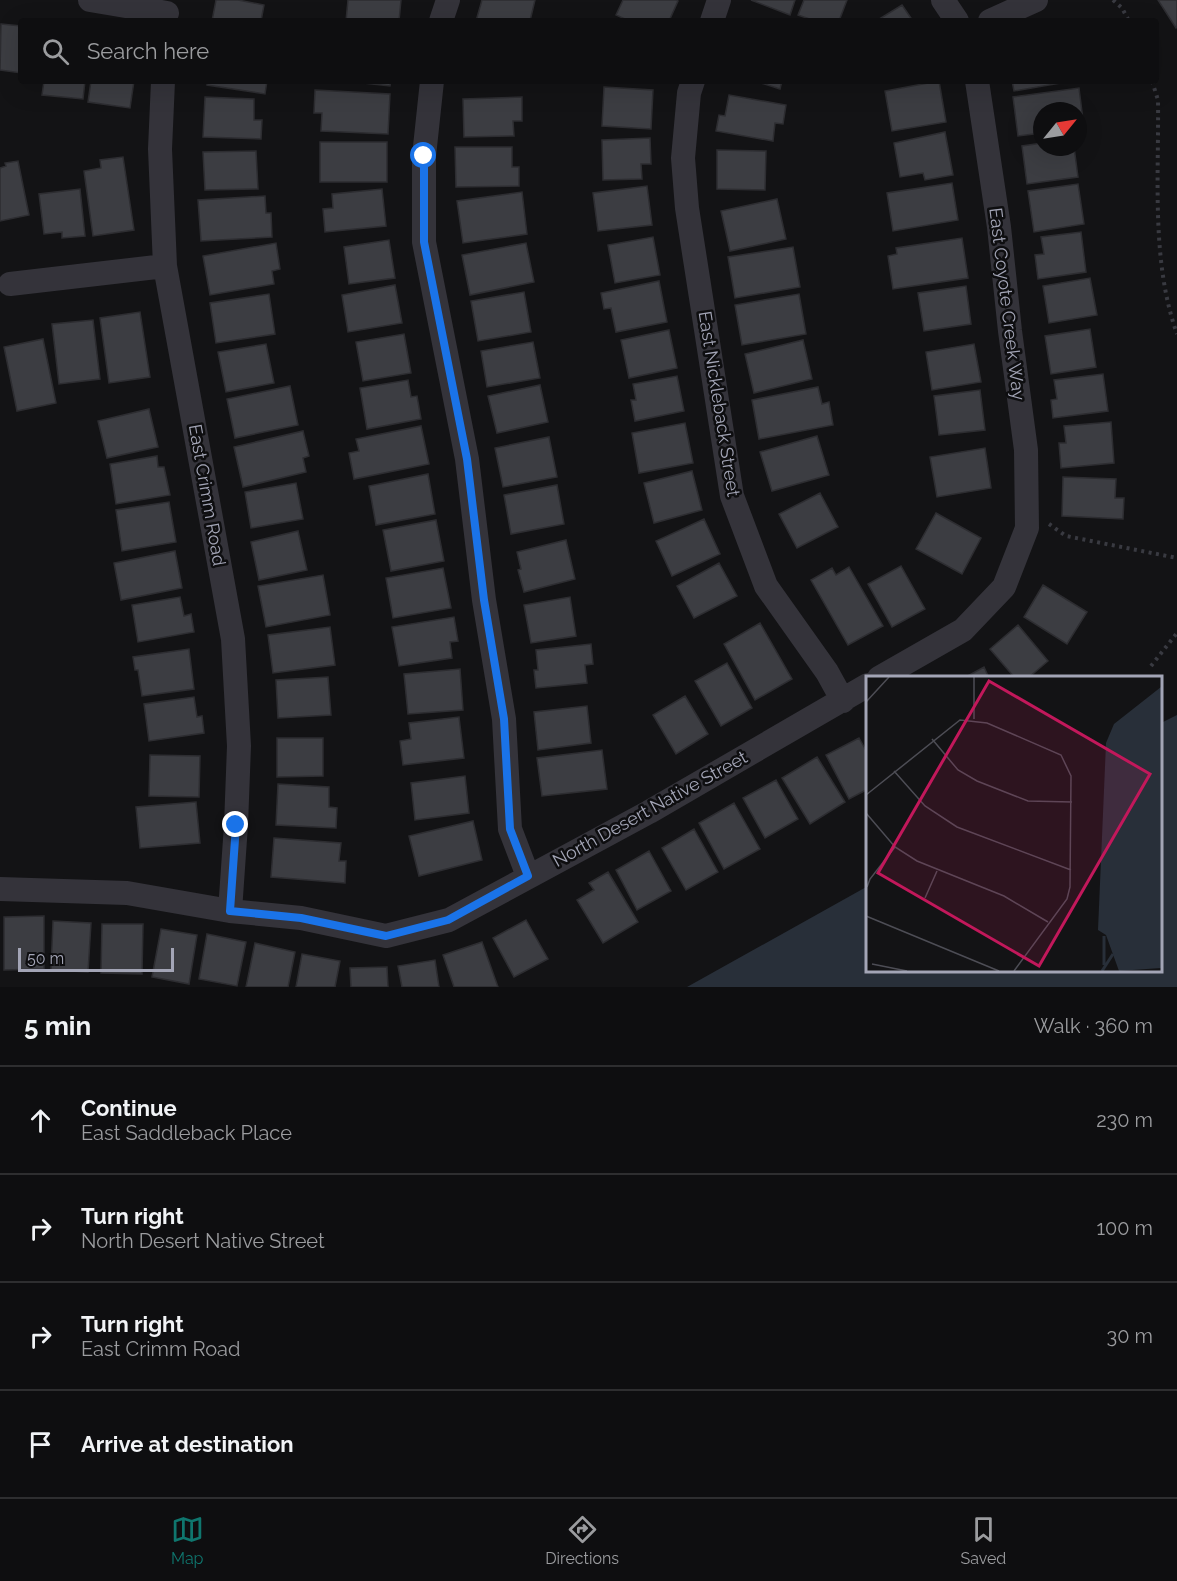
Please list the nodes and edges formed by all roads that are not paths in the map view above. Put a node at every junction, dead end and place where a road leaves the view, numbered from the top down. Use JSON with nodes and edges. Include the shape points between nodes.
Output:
{"nodes":[{"id":1,"x":90,"y":0,"type":"edge"},
{"id":2,"x":448,"y":0,"type":"edge"},
{"id":3,"x":719,"y":0,"type":"edge"},
{"id":4,"x":943,"y":0,"type":"edge"},
{"id":5,"x":1036,"y":0,"type":"edge"},
{"id":6,"x":168,"y":11,"type":"edge"},
{"id":7,"x":442,"y":18,"type":"edge"},
{"id":8,"x":713,"y":18,"type":"edge"},
{"id":9,"x":955,"y":18,"type":"edge"},
{"id":10,"x":997,"y":18,"type":"edge"},
{"id":11,"x":163,"y":84,"type":"edge"},
{"id":12,"x":432,"y":84,"type":"edge"},
{"id":13,"x":692,"y":84,"type":"edge"},
{"id":14,"x":977,"y":84,"type":"edge"},
{"id":15,"x":165,"y":266,"type":"junction"},
{"id":16,"x":10,"y":284,"type":"dead end"},
{"id":17,"x":882,"y":676,"type":"edge"},
{"id":18,"x":866,"y":686,"type":"edge"},
{"id":19,"x":843,"y":701,"type":"junction"},
{"id":20,"x":528,"y":876,"type":"junction"},
{"id":21,"x":0,"y":889,"type":"edge"},
{"id":22,"x":230,"y":911,"type":"junction"}],
"edges":[{"from":1,"to":6,"type":"street"},
{"from":2,"to":7,"type":"street"},
{"from":3,"to":8,"type":"street"},
{"from":4,"to":9,"type":"street"},
{"from":5,"to":10,"type":"street"},
{"from":11,"to":15,"type":"street","name":"East Crimm Road","via":[[160,149]]},
{"from":12,"to":20,"type":"street","via":[[424,156],[424,242],[467,459],[484,600],[504,719],[510,829]]},
{"from":13,"to":19,"type":"street","name":"East Nickleback Street","via":[[683,158],[687,208],[732,496],[766,586]]},
{"from":14,"to":17,"type":"street","name":"East Coyote Creek Way","via":[[1026,450],[1027,523],[1004,587],[963,630]]},
{"from":15,"to":16,"type":"street"},
{"from":15,"to":22,"type":"street","name":"East Crimm Road","via":[[233,639],[239,746]]},
{"from":18,"to":19,"type":"street","name":"North Desert Native Street"},
{"from":19,"to":20,"type":"street","name":"North Desert Native Street"},
{"from":20,"to":22,"type":"street","name":"North Desert Native Street","via":[[448,920],[386,936],[301,918]]},
{"from":21,"to":22,"type":"street","name":"North Desert Native Street","via":[[128,893]]}]}
